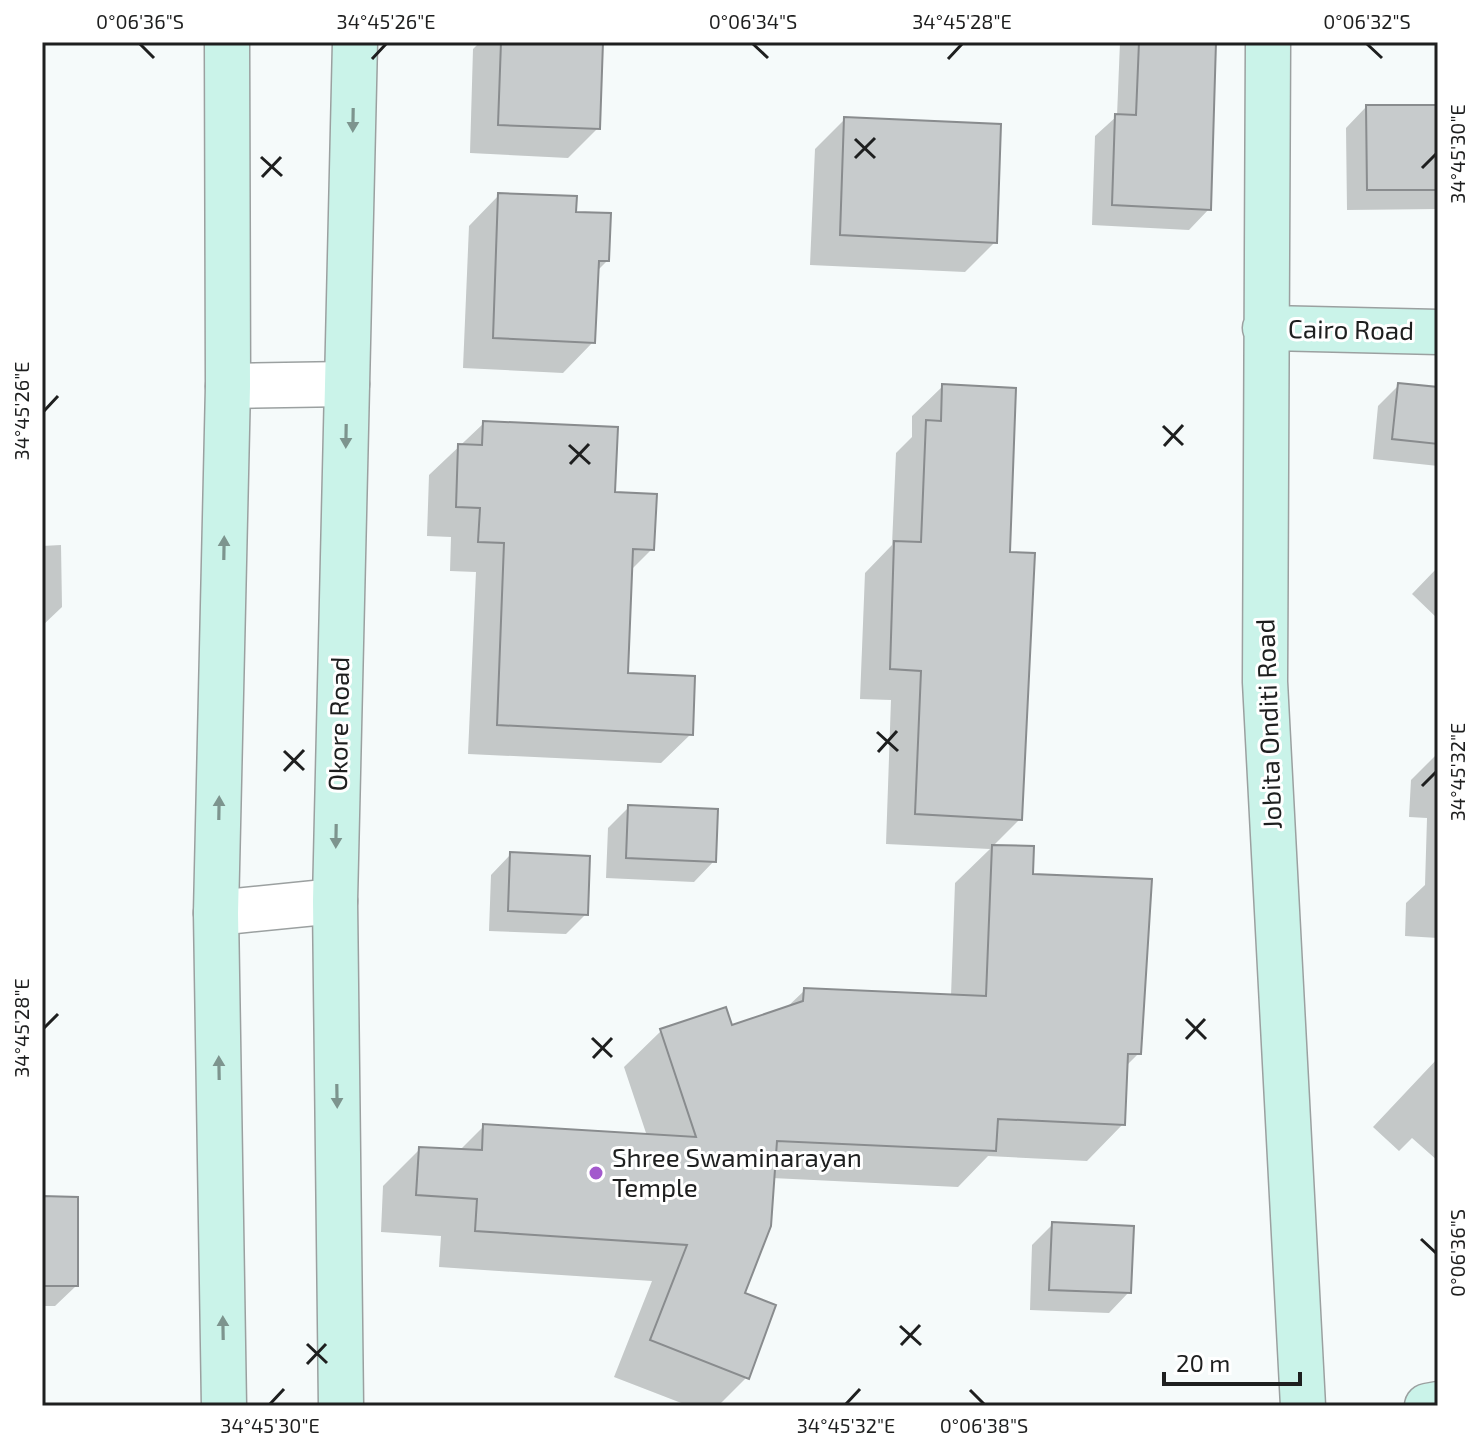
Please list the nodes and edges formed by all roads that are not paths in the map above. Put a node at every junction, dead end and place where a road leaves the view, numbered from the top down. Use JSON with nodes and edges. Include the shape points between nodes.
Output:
{"nodes":[{"id":1,"x":227,"y":42,"type":"edge"},
{"id":2,"x":355,"y":42,"type":"edge"},
{"id":3,"x":1268,"y":42,"type":"edge"},
{"id":4,"x":1265,"y":328,"type":"junction"},
{"id":5,"x":1438,"y":332,"type":"edge"},
{"id":6,"x":347,"y":384,"type":"junction"},
{"id":7,"x":228,"y":386,"type":"junction"},
{"id":8,"x":335,"y":901,"type":"junction"},
{"id":9,"x":216,"y":913,"type":"junction"},
{"id":10,"x":1438,"y":1404,"type":"edge"},
{"id":11,"x":224,"y":1406,"type":"edge"},
{"id":12,"x":341,"y":1406,"type":"edge"},
{"id":13,"x":1303,"y":1406,"type":"edge"},
{"id":14,"x":1427,"y":1406,"type":"edge"}],
"edges":[{"from":1,"to":7,"type":"street"},
{"from":2,"to":6,"type":"street","name":"Okore Road","one_way":true},
{"from":3,"to":4,"type":"street","name":"Jobita Onditi Road"},
{"from":4,"to":5,"type":"street","name":"Cairo Road"},
{"from":4,"to":13,"type":"street","name":"Jobita Onditi Road","via":[[1265,682]]},
{"from":6,"to":7,"type":"street"},
{"from":6,"to":8,"type":"street","name":"Okore Road","one_way":true},
{"from":9,"to":7,"type":"street","one_way":true},
{"from":8,"to":9,"type":"street"},
{"from":8,"to":12,"type":"street","name":"Okore Road","one_way":true},
{"from":11,"to":9,"type":"street","one_way":true},
{"from":10,"to":14,"type":"street"}]}
